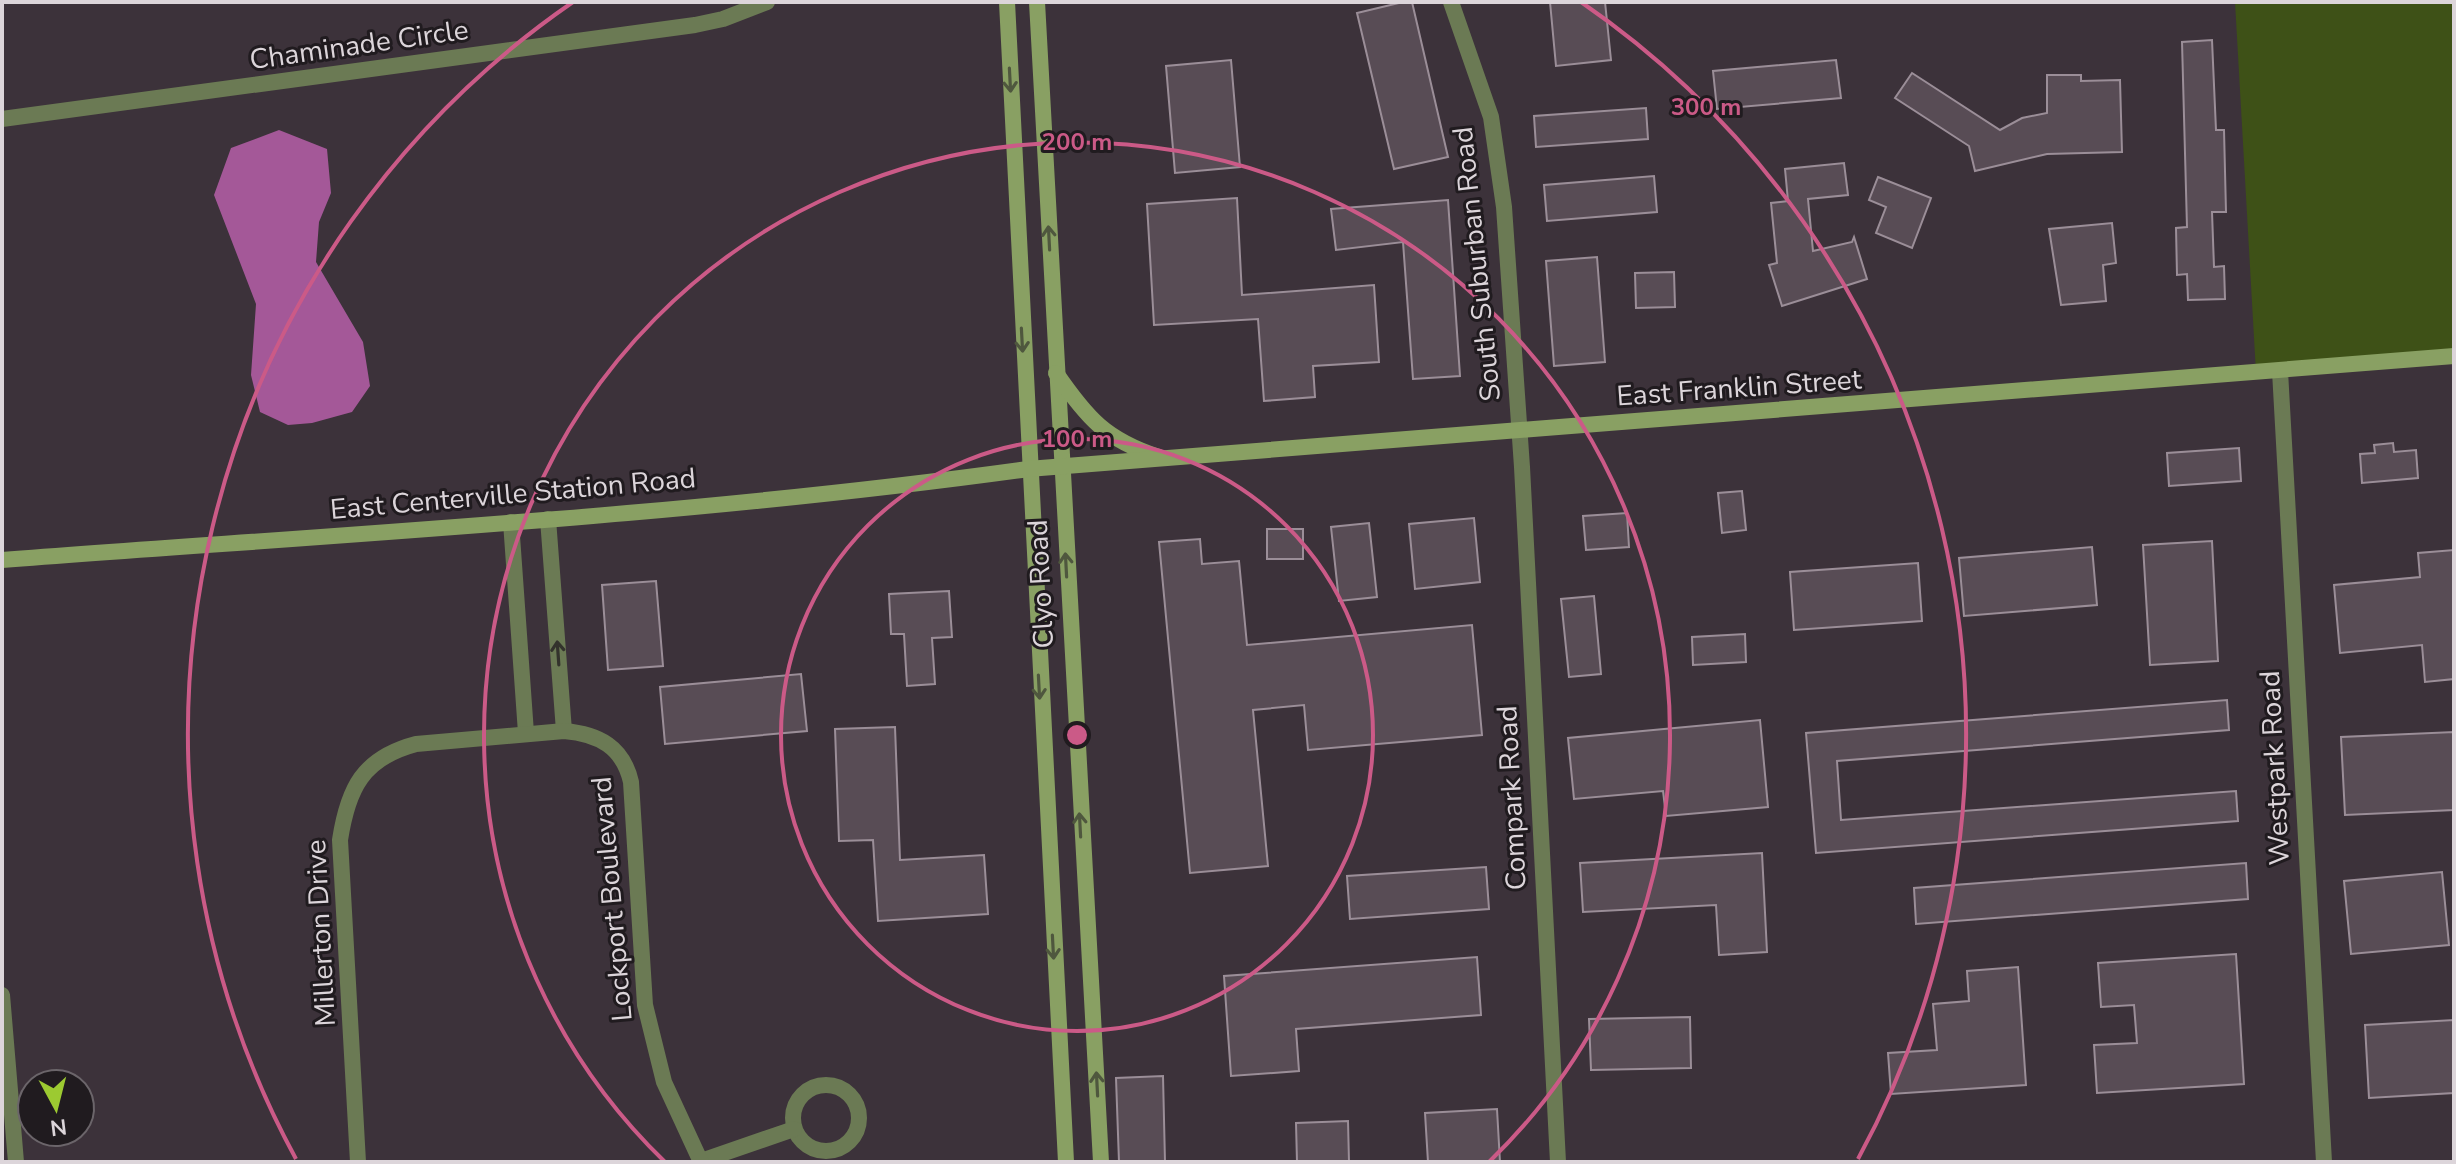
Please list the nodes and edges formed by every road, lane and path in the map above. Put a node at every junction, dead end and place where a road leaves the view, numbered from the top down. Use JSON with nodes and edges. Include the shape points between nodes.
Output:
{"nodes":[{"id":1,"x":767,"y":2,"type":"edge"},
{"id":2,"x":1007,"y":2,"type":"edge"},
{"id":3,"x":1037,"y":2,"type":"edge"},
{"id":4,"x":1451,"y":2,"type":"edge"},
{"id":5,"x":2,"y":119,"type":"edge"},
{"id":6,"x":2454,"y":356,"type":"edge"},
{"id":7,"x":2280,"y":371,"type":"junction"},
{"id":8,"x":1056,"y":372,"type":"junction"},
{"id":9,"x":1519,"y":431,"type":"junction"},
{"id":10,"x":1166,"y":460,"type":"junction"},
{"id":11,"x":1060,"y":468,"type":"junction"},
{"id":12,"x":1028,"y":469,"type":"junction"},
{"id":13,"x":548,"y":519,"type":"junction"},
{"id":14,"x":511,"y":522,"type":"junction"},
{"id":15,"x":2,"y":560,"type":"edge"},
{"id":16,"x":564,"y":731,"type":"junction"},
{"id":17,"x":526,"y":733,"type":"junction"},
{"id":18,"x":2,"y":995,"type":"edge"},
{"id":19,"x":794,"y":1129,"type":"junction"},
{"id":20,"x":16,"y":1162,"type":"edge"},
{"id":21,"x":358,"y":1162,"type":"edge"},
{"id":22,"x":701,"y":1162,"type":"edge"},
{"id":23,"x":1066,"y":1162,"type":"edge"},
{"id":24,"x":1101,"y":1162,"type":"edge"},
{"id":25,"x":1558,"y":1162,"type":"edge"},
{"id":26,"x":2324,"y":1162,"type":"edge"}],
"edges":[{"from":1,"to":5,"type":"street","name":"Chaminade Circle","via":[[695,25]]},
{"from":2,"to":12,"type":"street","name":"Clyo Road","one_way":true},
{"from":8,"to":3,"type":"street","name":"Clyo Road","one_way":true},
{"from":4,"to":9,"type":"street","name":"South Suburban Road","via":[[1481,86],[1499,161]]},
{"from":6,"to":7,"type":"street","name":"East Franklin Street"},
{"from":7,"to":9,"type":"street","name":"East Franklin Street"},
{"from":7,"to":26,"type":"street","name":"Westpark Road"},
{"from":8,"to":10,"type":"street","via":[[1102,431]]},
{"from":8,"to":11,"type":"street","name":"Clyo Road"},
{"from":9,"to":10,"type":"street","name":"East Franklin Street"},
{"from":9,"to":25,"type":"street","name":"Compark Road"},
{"from":10,"to":11,"type":"street","name":"East Franklin Street"},
{"from":11,"to":12,"type":"street","name":"East Franklin Street"},
{"from":24,"to":11,"type":"street","name":"Clyo Road","one_way":true},
{"from":12,"to":13,"type":"street","name":"East Centerville Station Road","via":[[923,484]]},
{"from":12,"to":23,"type":"street","name":"Clyo Road","one_way":true},
{"from":13,"to":14,"type":"street","name":"East Centerville Station Road"},
{"from":16,"to":13,"type":"street","one_way":true},
{"from":14,"to":15,"type":"street","name":"East Centerville Station Road"},
{"from":14,"to":17,"type":"street"},
{"from":16,"to":17,"type":"street","name":"Millerton Drive"},
{"from":16,"to":22,"type":"street","name":"Lockport Boulevard","via":[[602,740],[627,763],[645,1005],[664,1082]]},
{"from":17,"to":21,"type":"street","name":"Millerton Drive","via":[[399,748],[363,774],[345,807],[340,840]]},
{"from":18,"to":20,"type":"street"},
{"from":19,"to":19,"type":"street","via":[[817,1151],[839,1150],[859,1125],[856,1103],[840,1088],[808,1090],[794,1108]]},
{"from":19,"to":22,"type":"street"}]}
